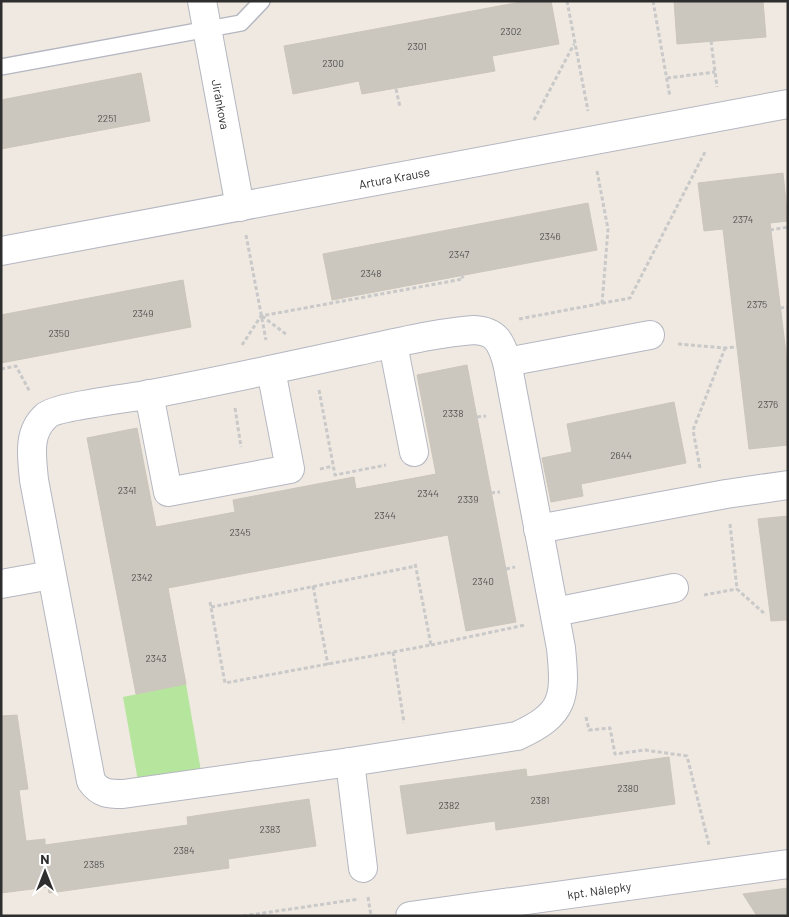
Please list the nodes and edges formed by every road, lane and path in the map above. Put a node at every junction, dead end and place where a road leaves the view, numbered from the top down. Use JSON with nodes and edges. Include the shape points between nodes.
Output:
{"nodes":[{"id":1,"x":202,"y":1,"type":"edge"},
{"id":2,"x":262,"y":1,"type":"edge"},
{"id":3,"x":567,"y":1,"type":"edge"},
{"id":4,"x":653,"y":1,"type":"edge"},
{"id":5,"x":207,"y":29,"type":"junction"},
{"id":6,"x":711,"y":41,"type":"dead end"},
{"id":7,"x":574,"y":43,"type":"junction"},
{"id":8,"x":1,"y":67,"type":"edge"},
{"id":9,"x":715,"y":72,"type":"junction"},
{"id":10,"x":667,"y":78,"type":"junction"},
{"id":11,"x":396,"y":88,"type":"dead end"},
{"id":12,"x":788,"y":104,"type":"edge"},
{"id":13,"x":400,"y":107,"type":"dead end"},
{"id":14,"x":721,"y":117,"type":"junction"},
{"id":15,"x":676,"y":125,"type":"junction"},
{"id":16,"x":706,"y":150,"type":"dead end"},
{"id":17,"x":595,"y":152,"type":"junction"},
{"id":18,"x":515,"y":156,"type":"junction"},
{"id":19,"x":240,"y":207,"type":"junction"},
{"id":20,"x":788,"y":228,"type":"edge"},
{"id":21,"x":770,"y":230,"type":"dead end"},
{"id":22,"x":1,"y":251,"type":"edge"},
{"id":23,"x":462,"y":276,"type":"dead end"},
{"id":24,"x":602,"y":304,"type":"junction"},
{"id":25,"x":788,"y":307,"type":"edge"},
{"id":26,"x":780,"y":308,"type":"dead end"},
{"id":27,"x":261,"y":316,"type":"junction"},
{"id":28,"x":650,"y":335,"type":"joint"},
{"id":29,"x":392,"y":344,"type":"junction"},
{"id":30,"x":735,"y":347,"type":"dead end"},
{"id":31,"x":725,"y":348,"type":"junction"},
{"id":32,"x":313,"y":360,"type":"junction"},
{"id":33,"x":517,"y":360,"type":"junction"},
{"id":34,"x":1,"y":368,"type":"edge"},
{"id":35,"x":271,"y":370,"type":"junction"},
{"id":36,"x":229,"y":377,"type":"junction"},
{"id":37,"x":149,"y":394,"type":"junction"},
{"id":38,"x":45,"y":417,"type":"junction"},
{"id":39,"x":414,"y":452,"type":"dead end"},
{"id":40,"x":335,"y":475,"type":"dead end"},
{"id":41,"x":247,"y":477,"type":"junction"},
{"id":42,"x":788,"y":485,"type":"edge"},
{"id":43,"x":716,"y":496,"type":"junction"},
{"id":44,"x":538,"y":529,"type":"junction"},
{"id":45,"x":51,"y":575,"type":"junction"},
{"id":46,"x":1,"y":584,"type":"edge"},
{"id":47,"x":313,"y":586,"type":"junction"},
{"id":48,"x":674,"y":588,"type":"dead end"},
{"id":49,"x":737,"y":589,"type":"junction"},
{"id":50,"x":703,"y":596,"type":"dead end"},
{"id":51,"x":210,"y":602,"type":"dead end"},
{"id":52,"x":211,"y":607,"type":"junction"},
{"id":53,"x":555,"y":615,"type":"junction"},
{"id":54,"x":766,"y":615,"type":"dead end"},
{"id":55,"x":430,"y":645,"type":"junction"},
{"id":56,"x":393,"y":652,"type":"junction"},
{"id":57,"x":328,"y":665,"type":"junction"},
{"id":58,"x":585,"y":712,"type":"dead end"},
{"id":59,"x":404,"y":726,"type":"dead end"},
{"id":60,"x":350,"y":762,"type":"junction"},
{"id":61,"x":710,"y":850,"type":"dead end"},
{"id":62,"x":788,"y":864,"type":"edge"},
{"id":63,"x":363,"y":868,"type":"dead end"},
{"id":64,"x":410,"y":916,"type":"edge"}],
"edges":[{"from":1,"to":5,"type":"street","name":"Jiránkova"},
{"from":2,"to":5,"type":"lane","via":[[241,22]]},
{"from":3,"to":7,"type":"path"},
{"from":4,"to":10,"type":"path"},
{"from":5,"to":8,"type":"lane"},
{"from":5,"to":19,"type":"street","name":"Jiránkova"},
{"from":6,"to":9,"type":"path"},
{"from":7,"to":17,"type":"path"},
{"from":7,"to":18,"type":"path"},
{"from":9,"to":10,"type":"path"},
{"from":9,"to":14,"type":"path"},
{"from":10,"to":15,"type":"path"},
{"from":11,"to":13,"type":"path"},
{"from":12,"to":14,"type":"street","name":"Artura Krause"},
{"from":14,"to":15,"type":"street","name":"Artura Krause"},
{"from":15,"to":17,"type":"street","name":"Artura Krause"},
{"from":16,"to":24,"type":"path","via":[[630,298]]},
{"from":17,"to":18,"type":"street","name":"Artura Krause"},
{"from":17,"to":24,"type":"path","via":[[608,229]]},
{"from":18,"to":19,"type":"street","name":"Artura Krause"},
{"from":19,"to":22,"type":"street","name":"Artura Krause"},
{"from":19,"to":27,"type":"path"},
{"from":20,"to":21,"type":"path"},
{"from":23,"to":27,"type":"path","via":[[463,279]]},
{"from":24,"to":33,"type":"path","via":[[518,319]]},
{"from":25,"to":26,"type":"path"},
{"from":27,"to":35,"type":"path"},
{"from":28,"to":31,"type":"path","via":[[651,342]]},
{"from":28,"to":33,"type":"street"},
{"from":29,"to":32,"type":"street"},
{"from":29,"to":33,"type":"street","via":[[458,331],[486,331]]},
{"from":29,"to":39,"type":"street"},
{"from":30,"to":31,"type":"path"},
{"from":31,"to":43,"type":"path","via":[[693,430]]},
{"from":32,"to":35,"type":"street"},
{"from":32,"to":40,"type":"path"},
{"from":33,"to":44,"type":"street"},
{"from":34,"to":38,"type":"path","via":[[16,366]]},
{"from":35,"to":36,"type":"street"},
{"from":35,"to":41,"type":"street","via":[[290,469]]},
{"from":36,"to":37,"type":"street"},
{"from":36,"to":41,"type":"path"},
{"from":37,"to":38,"type":"street","via":[[63,409]]},
{"from":37,"to":41,"type":"street","via":[[168,492]]},
{"from":38,"to":45,"type":"street","via":[[31,441]]},
{"from":42,"to":43,"type":"street"},
{"from":43,"to":44,"type":"street"},
{"from":43,"to":49,"type":"path"},
{"from":44,"to":53,"type":"street"},
{"from":45,"to":46,"type":"street"},
{"from":45,"to":60,"type":"street","via":[[91,781],[97,789],[108,793],[136,792]]},
{"from":47,"to":52,"type":"path"},
{"from":47,"to":55,"type":"path","via":[[416,565]]},
{"from":47,"to":57,"type":"path"},
{"from":48,"to":53,"type":"street"},
{"from":49,"to":50,"type":"path"},
{"from":49,"to":54,"type":"path"},
{"from":51,"to":52,"type":"path"},
{"from":52,"to":57,"type":"path","via":[[225,683]]},
{"from":53,"to":55,"type":"path"},
{"from":53,"to":60,"type":"street","via":[[562,648],[562,698],[556,709],[535,728],[517,736]]},
{"from":55,"to":56,"type":"path"},
{"from":56,"to":57,"type":"path"},
{"from":56,"to":59,"type":"path"},
{"from":58,"to":61,"type":"path","via":[[589,730],[610,728],[615,754],[645,750],[687,756]]},
{"from":60,"to":63,"type":"street"},
{"from":62,"to":64,"type":"street","name":"kpt. Nálepky"}]}
